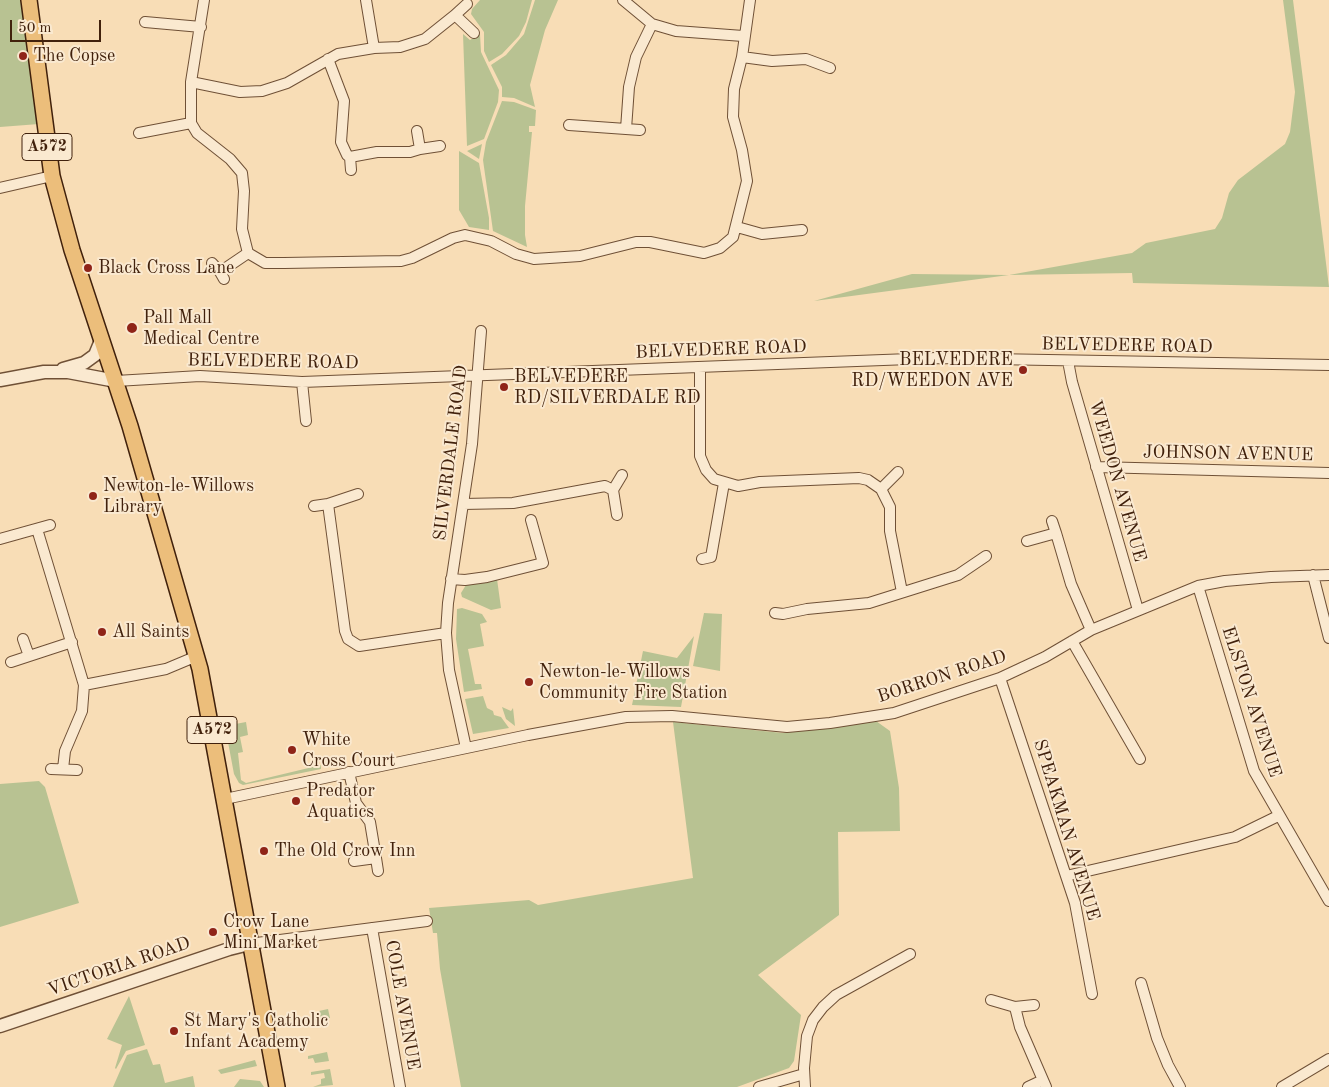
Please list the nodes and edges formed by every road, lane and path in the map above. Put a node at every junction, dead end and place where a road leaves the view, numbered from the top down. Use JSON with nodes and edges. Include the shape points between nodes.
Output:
{"nodes":[{"id":1,"x":28,"y":0,"type":"edge"},
{"id":2,"x":204,"y":0,"type":"edge"},
{"id":3,"x":366,"y":0,"type":"edge"},
{"id":4,"x":623,"y":0,"type":"edge"},
{"id":5,"x":750,"y":0,"type":"edge"},
{"id":6,"x":467,"y":4,"type":"dead end"},
{"id":7,"x":455,"y":15,"type":"junction"},
{"id":8,"x":145,"y":22,"type":"dead end"},
{"id":9,"x":652,"y":24,"type":"junction"},
{"id":10,"x":201,"y":26,"type":"junction"},
{"id":11,"x":474,"y":33,"type":"dead end"},
{"id":12,"x":744,"y":36,"type":"junction"},
{"id":13,"x":374,"y":48,"type":"junction"},
{"id":14,"x":742,"y":57,"type":"junction"},
{"id":15,"x":328,"y":59,"type":"junction"},
{"id":16,"x":830,"y":69,"type":"dead end"},
{"id":17,"x":191,"y":82,"type":"junction"},
{"id":18,"x":191,"y":123,"type":"junction"},
{"id":19,"x":569,"y":125,"type":"dead end"},
{"id":20,"x":626,"y":130,"type":"junction"},
{"id":21,"x":640,"y":130,"type":"dead end"},
{"id":22,"x":417,"y":131,"type":"dead end"},
{"id":23,"x":139,"y":133,"type":"dead end"},
{"id":24,"x":440,"y":146,"type":"dead end"},
{"id":25,"x":420,"y":149,"type":"junction"},
{"id":26,"x":350,"y":157,"type":"junction"},
{"id":27,"x":351,"y":170,"type":"dead end"},
{"id":28,"x":52,"y":176,"type":"junction"},
{"id":29,"x":0,"y":188,"type":"edge"},
{"id":30,"x":737,"y":227,"type":"junction"},
{"id":31,"x":803,"y":230,"type":"dead end"},
{"id":32,"x":248,"y":253,"type":"junction"},
{"id":33,"x":212,"y":263,"type":"dead end"},
{"id":34,"x":481,"y":331,"type":"dead end"},
{"id":35,"x":102,"y":338,"type":"junction"},
{"id":36,"x":1068,"y":361,"type":"junction"},
{"id":37,"x":1329,"y":365,"type":"edge"},
{"id":38,"x":700,"y":367,"type":"junction"},
{"id":39,"x":44,"y":372,"type":"junction"},
{"id":40,"x":476,"y":376,"type":"junction"},
{"id":41,"x":0,"y":380,"type":"edge"},
{"id":42,"x":116,"y":381,"type":"junction"},
{"id":43,"x":302,"y":382,"type":"junction"},
{"id":44,"x":306,"y":421,"type":"dead end"},
{"id":45,"x":1096,"y":467,"type":"junction"},
{"id":46,"x":898,"y":472,"type":"dead end"},
{"id":47,"x":1329,"y":473,"type":"edge"},
{"id":48,"x":622,"y":475,"type":"dead end"},
{"id":49,"x":724,"y":483,"type":"junction"},
{"id":50,"x":881,"y":489,"type":"junction"},
{"id":51,"x":613,"y":490,"type":"junction"},
{"id":52,"x":358,"y":494,"type":"dead end"},
{"id":53,"x":328,"y":504,"type":"junction"},
{"id":54,"x":463,"y":504,"type":"junction"},
{"id":55,"x":314,"y":506,"type":"dead end"},
{"id":56,"x":617,"y":515,"type":"dead end"},
{"id":57,"x":531,"y":520,"type":"dead end"},
{"id":58,"x":1052,"y":521,"type":"dead end"},
{"id":59,"x":50,"y":524,"type":"dead end"},
{"id":60,"x":37,"y":529,"type":"junction"},
{"id":61,"x":1056,"y":534,"type":"junction"},
{"id":62,"x":0,"y":539,"type":"edge"},
{"id":63,"x":1027,"y":541,"type":"dead end"},
{"id":64,"x":986,"y":555,"type":"dead end"},
{"id":65,"x":710,"y":559,"type":"dead end"},
{"id":66,"x":1312,"y":575,"type":"junction"},
{"id":67,"x":1329,"y":576,"type":"edge"},
{"id":68,"x":451,"y":579,"type":"junction"},
{"id":69,"x":1198,"y":586,"type":"junction"},
{"id":70,"x":902,"y":592,"type":"junction"},
{"id":71,"x":1138,"y":610,"type":"junction"},
{"id":72,"x":775,"y":614,"type":"dead end"},
{"id":73,"x":1091,"y":630,"type":"junction"},
{"id":74,"x":446,"y":633,"type":"junction"},
{"id":75,"x":23,"y":638,"type":"dead end"},
{"id":76,"x":1329,"y":638,"type":"edge"},
{"id":77,"x":1072,"y":641,"type":"junction"},
{"id":78,"x":72,"y":642,"type":"junction"},
{"id":79,"x":29,"y":656,"type":"junction"},
{"id":80,"x":197,"y":656,"type":"junction"},
{"id":81,"x":11,"y":662,"type":"dead end"},
{"id":82,"x":1000,"y":678,"type":"junction"},
{"id":83,"x":84,"y":685,"type":"junction"},
{"id":84,"x":466,"y":748,"type":"junction"},
{"id":85,"x":1140,"y":759,"type":"dead end"},
{"id":86,"x":51,"y":769,"type":"dead end"},
{"id":87,"x":63,"y":769,"type":"junction"},
{"id":88,"x":77,"y":770,"type":"dead end"},
{"id":89,"x":349,"y":772,"type":"junction"},
{"id":90,"x":225,"y":799,"type":"junction"},
{"id":91,"x":1278,"y":816,"type":"junction"},
{"id":92,"x":376,"y":858,"type":"junction"},
{"id":93,"x":354,"y":861,"type":"dead end"},
{"id":94,"x":378,"y":870,"type":"dead end"},
{"id":95,"x":1066,"y":876,"type":"junction"},
{"id":96,"x":1329,"y":901,"type":"edge"},
{"id":97,"x":427,"y":921,"type":"dead end"},
{"id":98,"x":372,"y":928,"type":"junction"},
{"id":99,"x":249,"y":944,"type":"junction"},
{"id":100,"x":910,"y":954,"type":"dead end"},
{"id":101,"x":1141,"y":983,"type":"dead end"},
{"id":102,"x":1092,"y":994,"type":"dead end"},
{"id":103,"x":991,"y":1000,"type":"dead end"},
{"id":104,"x":1034,"y":1005,"type":"dead end"},
{"id":105,"x":1016,"y":1007,"type":"junction"},
{"id":106,"x":0,"y":1026,"type":"edge"},
{"id":107,"x":1329,"y":1059,"type":"edge"},
{"id":108,"x":804,"y":1074,"type":"junction"},
{"id":109,"x":1044,"y":1084,"type":"edge"},
{"id":110,"x":277,"y":1087,"type":"edge"},
{"id":111,"x":400,"y":1087,"type":"edge"},
{"id":112,"x":759,"y":1087,"type":"edge"},
{"id":113,"x":805,"y":1087,"type":"edge"},
{"id":114,"x":1028,"y":1087,"type":"edge"},
{"id":115,"x":1180,"y":1087,"type":"edge"},
{"id":116,"x":1282,"y":1087,"type":"edge"}],
"edges":[{"from":1,"to":28,"type":"main road","number":"A572"},
{"from":2,"to":10,"type":"street"},
{"from":3,"to":13,"type":"street"},
{"from":4,"to":9,"type":"street"},
{"from":5,"to":12,"type":"street"},
{"from":6,"to":7,"type":"street"},
{"from":7,"to":11,"type":"street"},
{"from":7,"to":13,"type":"street","via":[[425,39],[400,47]]},
{"from":8,"to":10,"type":"street"},
{"from":9,"to":12,"type":"street","via":[[676,31]]},
{"from":9,"to":20,"type":"street","via":[[636,57],[629,87]]},
{"from":10,"to":17,"type":"street"},
{"from":12,"to":14,"type":"street"},
{"from":13,"to":15,"type":"street","via":[[338,54]]},
{"from":14,"to":16,"type":"street","via":[[772,61],[806,59]]},
{"from":14,"to":30,"type":"street","via":[[734,89],[733,117],[747,181]]},
{"from":15,"to":17,"type":"street","via":[[287,83],[262,91],[234,91]]},
{"from":15,"to":26,"type":"street","via":[[342,93],[341,142]]},
{"from":17,"to":18,"type":"street"},
{"from":18,"to":23,"type":"street"},
{"from":18,"to":32,"type":"street","via":[[197,133],[242,173],[242,229]]},
{"from":19,"to":20,"type":"street"},
{"from":20,"to":21,"type":"street"},
{"from":22,"to":25,"type":"street"},
{"from":24,"to":25,"type":"street"},
{"from":25,"to":26,"type":"street"},
{"from":26,"to":27,"type":"street"},
{"from":28,"to":29,"type":"street"},
{"from":28,"to":35,"type":"main road","number":"A572","via":[[72,250]]},
{"from":30,"to":31,"type":"street","via":[[762,234]]},
{"from":30,"to":32,"type":"street","via":[[727,244],[704,253],[636,242],[580,256],[534,259],[516,254],[491,240],[465,235],[401,261],[266,263]]},
{"from":32,"to":33,"type":"street","via":[[222,275]]},
{"from":34,"to":40,"type":"street","name":"SILVERDALE ROAD"},
{"from":35,"to":39,"type":"street","via":[[96,355],[84,363]]},
{"from":35,"to":42,"type":"main road","number":"A572"},
{"from":36,"to":37,"type":"street","name":"BELVEDERE ROAD"},
{"from":36,"to":38,"type":"street","name":"BELVEDERE ROAD","via":[[936,358]]},
{"from":36,"to":45,"type":"street","name":"WEEDON AVENUE"},
{"from":38,"to":40,"type":"street","name":"BELVEDERE ROAD"},
{"from":38,"to":49,"type":"street","via":[[700,456],[710,475]]},
{"from":39,"to":41,"type":"street"},
{"from":39,"to":42,"type":"street","via":[[68,372]]},
{"from":40,"to":43,"type":"street","name":"BELVEDERE ROAD"},
{"from":40,"to":54,"type":"street","name":"SILVERDALE ROAD","via":[[472,444]]},
{"from":42,"to":43,"type":"street","name":"BELVEDERE ROAD","via":[[200,376]]},
{"from":42,"to":80,"type":"main road","number":"A572"},
{"from":43,"to":44,"type":"street"},
{"from":45,"to":47,"type":"street","name":"JOHNSON AVENUE"},
{"from":45,"to":71,"type":"street","name":"WEEDON AVENUE"},
{"from":46,"to":50,"type":"street"},
{"from":48,"to":51,"type":"street"},
{"from":49,"to":50,"type":"street","via":[[738,486],[760,482],[859,478]]},
{"from":49,"to":65,"type":"street"},
{"from":50,"to":70,"type":"street","via":[[890,507],[890,531]]},
{"from":51,"to":54,"type":"street","via":[[606,486],[513,503]]},
{"from":51,"to":56,"type":"street"},
{"from":52,"to":53,"type":"street"},
{"from":53,"to":55,"type":"street"},
{"from":53,"to":74,"type":"street","via":[[348,638],[360,646]]},
{"from":54,"to":68,"type":"street","name":"SILVERDALE ROAD"},
{"from":57,"to":68,"type":"street","via":[[544,563],[488,577]]},
{"from":58,"to":61,"type":"street"},
{"from":59,"to":60,"type":"street"},
{"from":60,"to":62,"type":"street"},
{"from":60,"to":78,"type":"street"},
{"from":61,"to":63,"type":"street"},
{"from":61,"to":73,"type":"street","via":[[1071,584]]},
{"from":64,"to":70,"type":"street","via":[[958,575]]},
{"from":66,"to":67,"type":"street","name":"BORRON ROAD"},
{"from":66,"to":69,"type":"street","name":"BORRON ROAD","via":[[1234,580]]},
{"from":66,"to":76,"type":"street"},
{"from":68,"to":74,"type":"street","name":"SILVERDALE ROAD"},
{"from":69,"to":71,"type":"street","name":"BORRON ROAD"},
{"from":69,"to":91,"type":"street","name":"ELSTON AVENUE","via":[[1246,750]]},
{"from":70,"to":72,"type":"street","via":[[857,606]]},
{"from":71,"to":73,"type":"street","name":"BORRON ROAD"},
{"from":73,"to":77,"type":"street","name":"BORRON ROAD"},
{"from":74,"to":84,"type":"street","name":"SILVERDALE ROAD","via":[[449,670]]},
{"from":75,"to":79,"type":"street"},
{"from":77,"to":82,"type":"street","name":"BORRON ROAD"},
{"from":77,"to":85,"type":"street"},
{"from":78,"to":79,"type":"street"},
{"from":78,"to":83,"type":"street"},
{"from":79,"to":81,"type":"street"},
{"from":80,"to":83,"type":"street","via":[[166,669]]},
{"from":80,"to":90,"type":"main road","number":"A572"},
{"from":82,"to":84,"type":"street","name":"BORRON ROAD","via":[[894,712],[812,726],[787,728],[672,716],[626,717]]},
{"from":82,"to":95,"type":"street","name":"SPEAKMAN AVENUE"},
{"from":83,"to":87,"type":"street","via":[[82,712],[65,752]]},
{"from":84,"to":89,"type":"street","name":"BORRON ROAD"},
{"from":86,"to":87,"type":"street"},
{"from":87,"to":88,"type":"street"},
{"from":89,"to":90,"type":"street","name":"BORRON ROAD"},
{"from":89,"to":92,"type":"street","via":[[356,803],[370,822]]},
{"from":90,"to":99,"type":"main road","number":"A572"},
{"from":91,"to":95,"type":"street","via":[[1235,837]]},
{"from":91,"to":96,"type":"street","name":"ELSTON AVENUE"},
{"from":92,"to":93,"type":"street"},
{"from":92,"to":94,"type":"street"},
{"from":95,"to":102,"type":"street","name":"SPEAKMAN AVENUE","via":[[1079,919]]},
{"from":97,"to":98,"type":"street"},
{"from":98,"to":99,"type":"street"},
{"from":98,"to":111,"type":"street","name":"COLE AVENUE"},
{"from":99,"to":106,"type":"street","name":"VICTORIA ROAD"},
{"from":99,"to":110,"type":"main road","number":"A572"},
{"from":100,"to":108,"type":"street","via":[[836,995],[823,1007],[807,1036]]},
{"from":101,"to":115,"type":"street","via":[[1157,1038]]},
{"from":103,"to":105,"type":"street"},
{"from":104,"to":105,"type":"street"},
{"from":105,"to":109,"type":"street","via":[[1020,1027]]},
{"from":107,"to":116,"type":"street"},
{"from":108,"to":112,"type":"street"},
{"from":108,"to":113,"type":"street"},
{"from":109,"to":114,"type":"street"}]}
